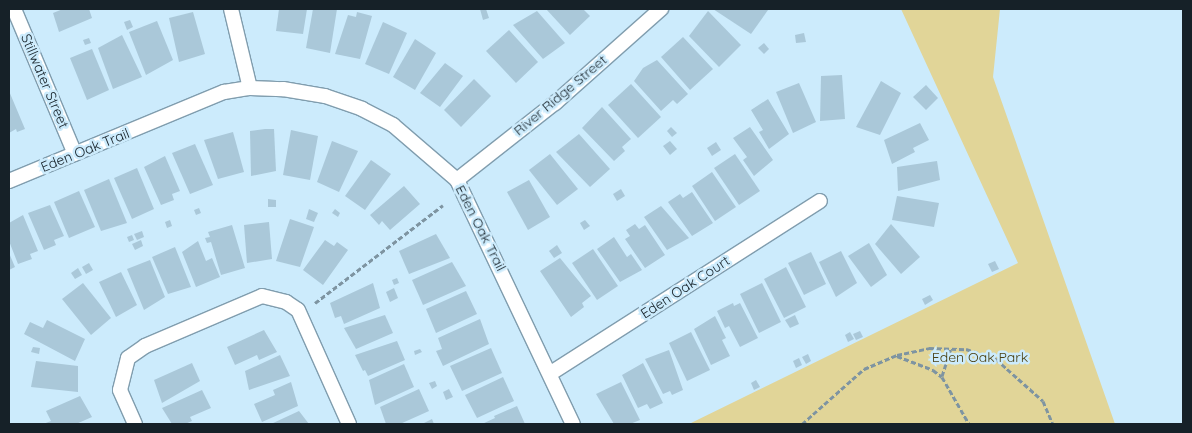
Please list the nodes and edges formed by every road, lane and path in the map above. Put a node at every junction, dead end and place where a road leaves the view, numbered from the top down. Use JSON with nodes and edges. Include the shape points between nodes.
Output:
{"nodes":[{"id":1,"x":14,"y":9,"type":"edge"},
{"id":2,"x":231,"y":9,"type":"edge"},
{"id":3,"x":661,"y":9,"type":"edge"},
{"id":4,"x":250,"y":88,"type":"junction"},
{"id":5,"x":75,"y":154,"type":"junction"},
{"id":6,"x":457,"y":180,"type":"junction"},
{"id":7,"x":9,"y":181,"type":"edge"},
{"id":8,"x":820,"y":201,"type":"dead end"},
{"id":9,"x":443,"y":205,"type":"dead end"},
{"id":10,"x":315,"y":303,"type":"dead end"},
{"id":11,"x":951,"y":349,"type":"junction"},
{"id":12,"x":897,"y":356,"type":"junction"},
{"id":13,"x":551,"y":373,"type":"junction"},
{"id":14,"x":942,"y":377,"type":"junction"},
{"id":15,"x":135,"y":424,"type":"edge"},
{"id":16,"x":349,"y":424,"type":"edge"},
{"id":17,"x":573,"y":424,"type":"edge"},
{"id":18,"x":802,"y":424,"type":"edge"},
{"id":19,"x":969,"y":424,"type":"edge"},
{"id":20,"x":1053,"y":424,"type":"edge"}],
"edges":[{"from":1,"to":5,"type":"street","name":"Stillwater Street"},
{"from":2,"to":4,"type":"street"},
{"from":3,"to":6,"type":"street","name":"River Ridge Street","via":[[555,103]]},
{"from":4,"to":5,"type":"street","name":"Eden Oak Trail","via":[[224,92]]},
{"from":4,"to":6,"type":"street","name":"Eden Oak Trail","via":[[324,96],[362,109],[393,125]]},
{"from":5,"to":7,"type":"street","name":"Eden Oak Trail"},
{"from":6,"to":13,"type":"street","name":"Eden Oak Trail"},
{"from":8,"to":13,"type":"street","name":"Eden Oak Court"},
{"from":9,"to":10,"type":"path"},
{"from":11,"to":12,"type":"path","via":[[929,348]]},
{"from":11,"to":14,"type":"path"},
{"from":11,"to":20,"type":"path","via":[[966,349],[996,359],[1043,402]]},
{"from":12,"to":14,"type":"path","via":[[934,370]]},
{"from":12,"to":18,"type":"path","via":[[864,369]]},
{"from":13,"to":17,"type":"street","name":"Eden Oak Trail"},
{"from":14,"to":19,"type":"path"},
{"from":15,"to":16,"type":"street","via":[[120,390],[128,358],[145,346],[262,296],[286,302],[298,310]]}]}
